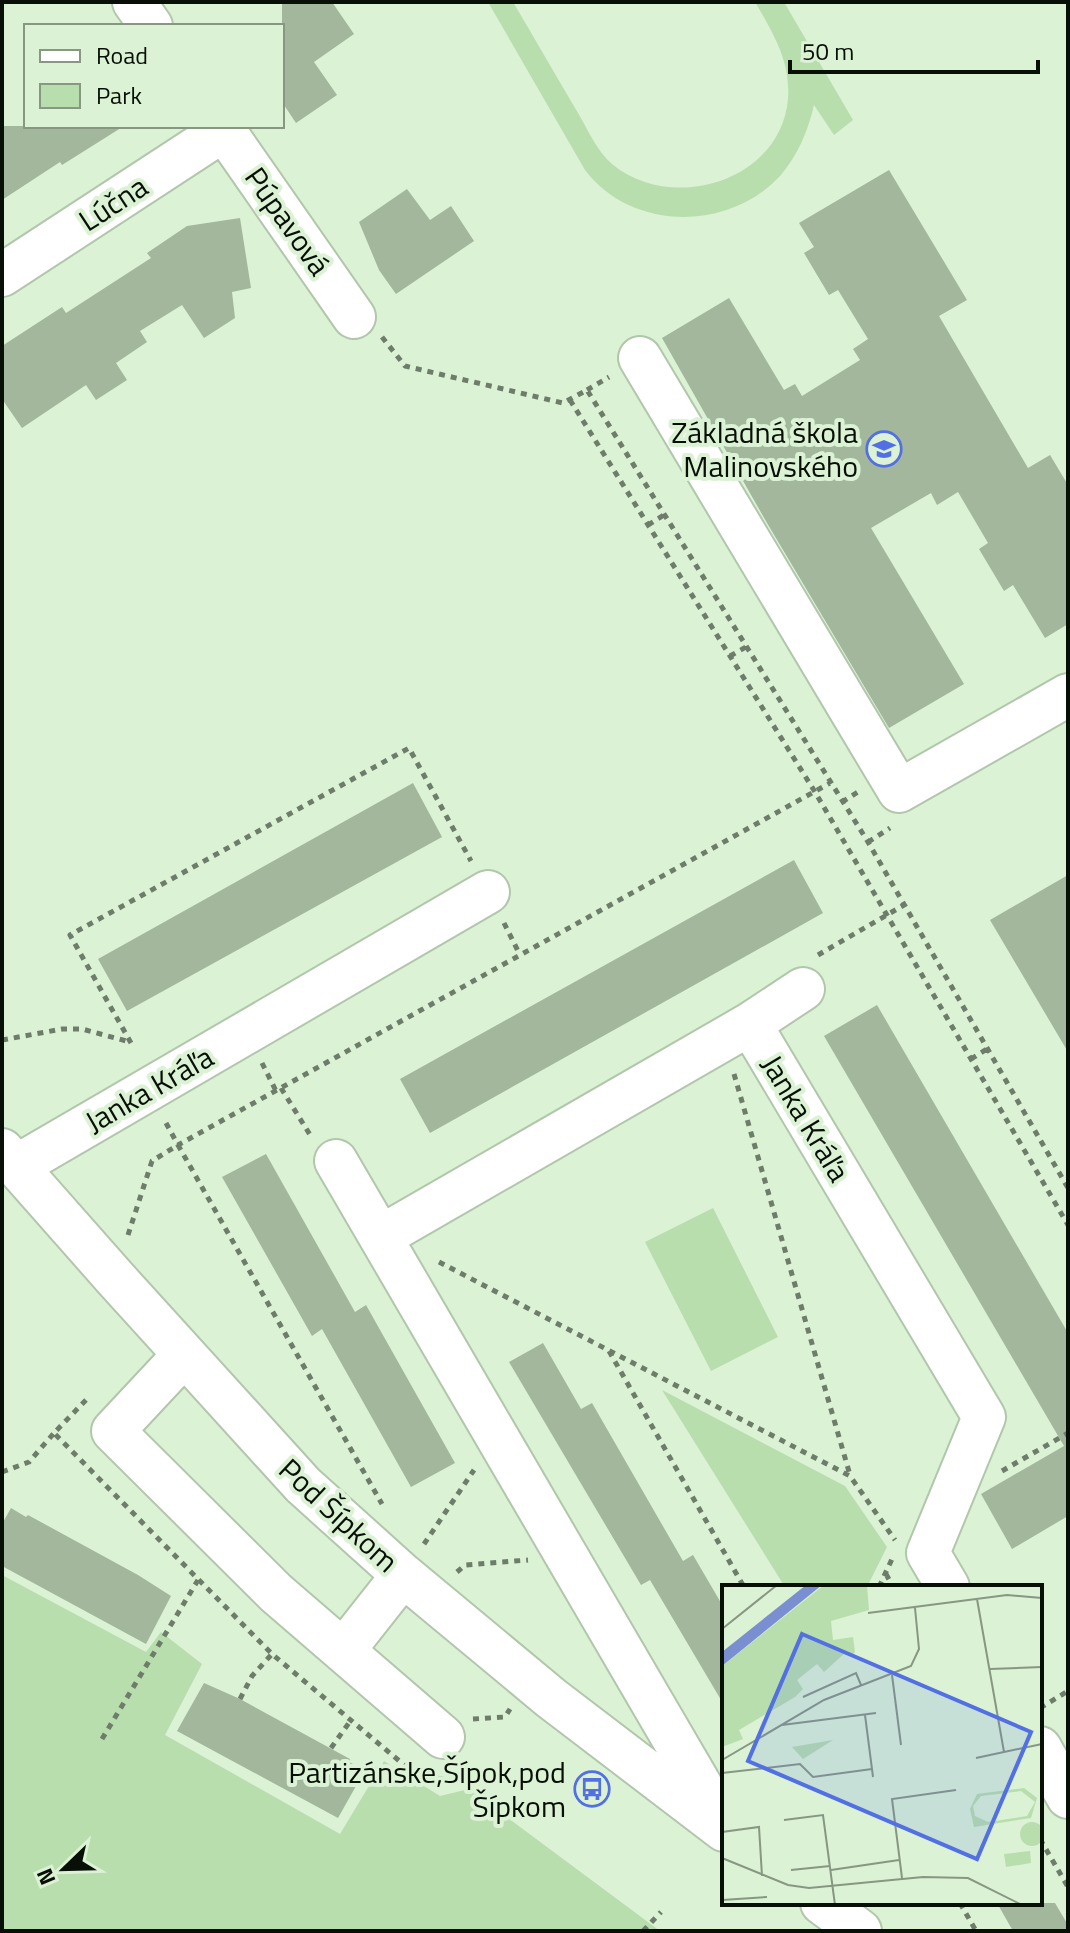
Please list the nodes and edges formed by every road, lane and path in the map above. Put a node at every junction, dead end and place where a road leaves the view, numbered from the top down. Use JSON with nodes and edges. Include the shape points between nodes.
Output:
{"nodes":[{"id":1,"x":134,"y":2,"type":"edge"},
{"id":2,"x":150,"y":24,"type":"edge"},
{"id":3,"x":223,"y":128,"type":"edge"},
{"id":4,"x":2,"y":275,"type":"edge"},
{"id":5,"x":354,"y":317,"type":"joint"},
{"id":6,"x":640,"y":358,"type":"dead end"},
{"id":7,"x":570,"y":400,"type":"junction"},
{"id":8,"x":664,"y":515,"type":"junction"},
{"id":9,"x":648,"y":525,"type":"junction"},
{"id":10,"x":746,"y":647,"type":"junction"},
{"id":11,"x":730,"y":656,"type":"junction"},
{"id":12,"x":1068,"y":695,"type":"edge"},
{"id":13,"x":830,"y":783,"type":"junction"},
{"id":14,"x":815,"y":792,"type":"junction"},
{"id":15,"x":892,"y":827,"type":"dead end"},
{"id":16,"x":868,"y":842,"type":"junction"},
{"id":17,"x":488,"y":892,"type":"junction"},
{"id":18,"x":904,"y":905,"type":"junction"},
{"id":19,"x":887,"y":915,"type":"junction"},
{"id":20,"x":520,"y":955,"type":"junction"},
{"id":21,"x":809,"y":973,"type":"joint"},
{"id":22,"x":737,"y":1031,"type":"junction"},
{"id":23,"x":2,"y":1040,"type":"edge"},
{"id":24,"x":987,"y":1049,"type":"junction"},
{"id":25,"x":971,"y":1059,"type":"junction"},
{"id":26,"x":281,"y":1088,"type":"junction"},
{"id":27,"x":164,"y":1118,"type":"dead end"},
{"id":28,"x":178,"y":1145,"type":"junction"},
{"id":29,"x":10,"y":1158,"type":"edge"},
{"id":30,"x":336,"y":1161,"type":"joint"},
{"id":31,"x":1068,"y":1188,"type":"edge"},
{"id":32,"x":1068,"y":1225,"type":"edge"},
{"id":33,"x":389,"y":1232,"type":"junction"},
{"id":34,"x":115,"y":1278,"type":"junction"},
{"id":35,"x":609,"y":1351,"type":"junction"},
{"id":36,"x":184,"y":1355,"type":"junction"},
{"id":37,"x":54,"y":1433,"type":"dead end"},
{"id":38,"x":1068,"y":1433,"type":"edge"},
{"id":39,"x":477,"y":1466,"type":"dead end"},
{"id":40,"x":2,"y":1472,"type":"edge"},
{"id":41,"x":850,"y":1476,"type":"junction"},
{"id":42,"x":949,"y":1501,"type":"junction"},
{"id":43,"x":384,"y":1507,"type":"dead end"},
{"id":44,"x":412,"y":1562,"type":"junction"},
{"id":45,"x":525,"y":1562,"type":"dead end"},
{"id":46,"x":885,"y":1574,"type":"junction"},
{"id":47,"x":452,"y":1575,"type":"dead end"},
{"id":48,"x":198,"y":1580,"type":"dead end"},
{"id":49,"x":743,"y":1585,"type":"edge"},
{"id":50,"x":880,"y":1585,"type":"edge"},
{"id":51,"x":892,"y":1585,"type":"edge"},
{"id":52,"x":947,"y":1585,"type":"edge"},
{"id":53,"x":343,"y":1651,"type":"junction"},
{"id":54,"x":272,"y":1654,"type":"dead end"},
{"id":55,"x":1068,"y":1691,"type":"edge"},
{"id":56,"x":240,"y":1699,"type":"dead end"},
{"id":57,"x":1042,"y":1707,"type":"edge"},
{"id":58,"x":351,"y":1720,"type":"dead end"},
{"id":59,"x":443,"y":1737,"type":"dead end"},
{"id":60,"x":102,"y":1739,"type":"dead end"},
{"id":61,"x":331,"y":1748,"type":"dead end"},
{"id":62,"x":1042,"y":1752,"type":"edge"},
{"id":63,"x":426,"y":1776,"type":"dead end"},
{"id":64,"x":489,"y":1785,"type":"dead end"},
{"id":65,"x":1068,"y":1797,"type":"edge"},
{"id":66,"x":722,"y":1824,"type":"edge"},
{"id":67,"x":722,"y":1826,"type":"edge"},
{"id":68,"x":1042,"y":1842,"type":"edge"},
{"id":69,"x":1068,"y":1887,"type":"edge"},
{"id":70,"x":825,"y":1905,"type":"edge"},
{"id":71,"x":961,"y":1905,"type":"edge"},
{"id":72,"x":661,"y":1912,"type":"dead end"},
{"id":73,"x":643,"y":1931,"type":"edge"},
{"id":74,"x":860,"y":1931,"type":"edge"},
{"id":75,"x":976,"y":1931,"type":"edge"}],
"edges":[{"from":1,"to":2,"type":"street"},
{"from":3,"to":4,"type":"street","name":"Lúčna"},
{"from":3,"to":5,"type":"street","name":"Púpavová"},
{"from":5,"to":7,"type":"path","via":[[368,319],[405,366],[563,403]]},
{"from":6,"to":12,"type":"street","via":[[899,791]]},
{"from":7,"to":8,"type":"path","via":[[587,390]]},
{"from":7,"to":9,"type":"path"},
{"from":8,"to":9,"type":"path"},
{"from":8,"to":10,"type":"path"},
{"from":9,"to":11,"type":"path"},
{"from":10,"to":11,"type":"path"},
{"from":10,"to":13,"type":"path"},
{"from":11,"to":14,"type":"path"},
{"from":13,"to":14,"type":"path"},
{"from":13,"to":16,"type":"path"},
{"from":14,"to":19,"type":"path"},
{"from":14,"to":20,"type":"path"},
{"from":15,"to":16,"type":"path"},
{"from":16,"to":18,"type":"path"},
{"from":17,"to":20,"type":"path"},
{"from":17,"to":23,"type":"path","via":[[409,748],[70,935],[131,1043],[82,1029]]},
{"from":17,"to":29,"type":"street","name":"Janka Kráľa"},
{"from":18,"to":19,"type":"path"},
{"from":18,"to":24,"type":"path"},
{"from":19,"to":21,"type":"path"},
{"from":19,"to":25,"type":"path"},
{"from":20,"to":26,"type":"path"},
{"from":21,"to":22,"type":"street"},
{"from":22,"to":33,"type":"street","name":"Janka Kráľa"},
{"from":22,"to":41,"type":"path"},
{"from":22,"to":42,"type":"street","name":"Janka Kráľa","via":[[984,1417]]},
{"from":24,"to":25,"type":"path"},
{"from":24,"to":31,"type":"path"},
{"from":25,"to":32,"type":"path"},
{"from":26,"to":28,"type":"path"},
{"from":26,"to":30,"type":"path","via":[[323,1157]]},
{"from":27,"to":28,"type":"path"},
{"from":28,"to":34,"type":"path","via":[[152,1161]]},
{"from":28,"to":43,"type":"path"},
{"from":29,"to":34,"type":"street","name":"Pod Šípkom"},
{"from":30,"to":33,"type":"street"},
{"from":33,"to":35,"type":"path"},
{"from":33,"to":66,"type":"street"},
{"from":34,"to":36,"type":"street","name":"Pod Šípkom"},
{"from":35,"to":41,"type":"path"},
{"from":35,"to":49,"type":"path"},
{"from":36,"to":44,"type":"street","name":"Pod Šípkom","via":[[303,1485]]},
{"from":36,"to":53,"type":"street","via":[[113,1431],[276,1593]]},
{"from":37,"to":40,"type":"path","via":[[29,1462]]},
{"from":38,"to":42,"type":"path"},
{"from":39,"to":44,"type":"path"},
{"from":41,"to":46,"type":"path","via":[[899,1546]]},
{"from":42,"to":52,"type":"street","name":"Janka Kráľa","via":[[928,1553]]},
{"from":44,"to":53,"type":"street"},
{"from":44,"to":67,"type":"street","name":"Pod Šípkom","via":[[551,1698]]},
{"from":45,"to":47,"type":"path","via":[[465,1565]]},
{"from":46,"to":50,"type":"path"},
{"from":46,"to":51,"type":"path"},
{"from":48,"to":60,"type":"path"},
{"from":53,"to":59,"type":"street"},
{"from":54,"to":56,"type":"path"},
{"from":55,"to":57,"type":"path"},
{"from":58,"to":61,"type":"path"},
{"from":62,"to":65,"type":"street"},
{"from":63,"to":64,"type":"path"},
{"from":68,"to":69,"type":"path"},
{"from":70,"to":74,"type":"street"},
{"from":71,"to":75,"type":"path"},
{"from":72,"to":73,"type":"path"}]}
